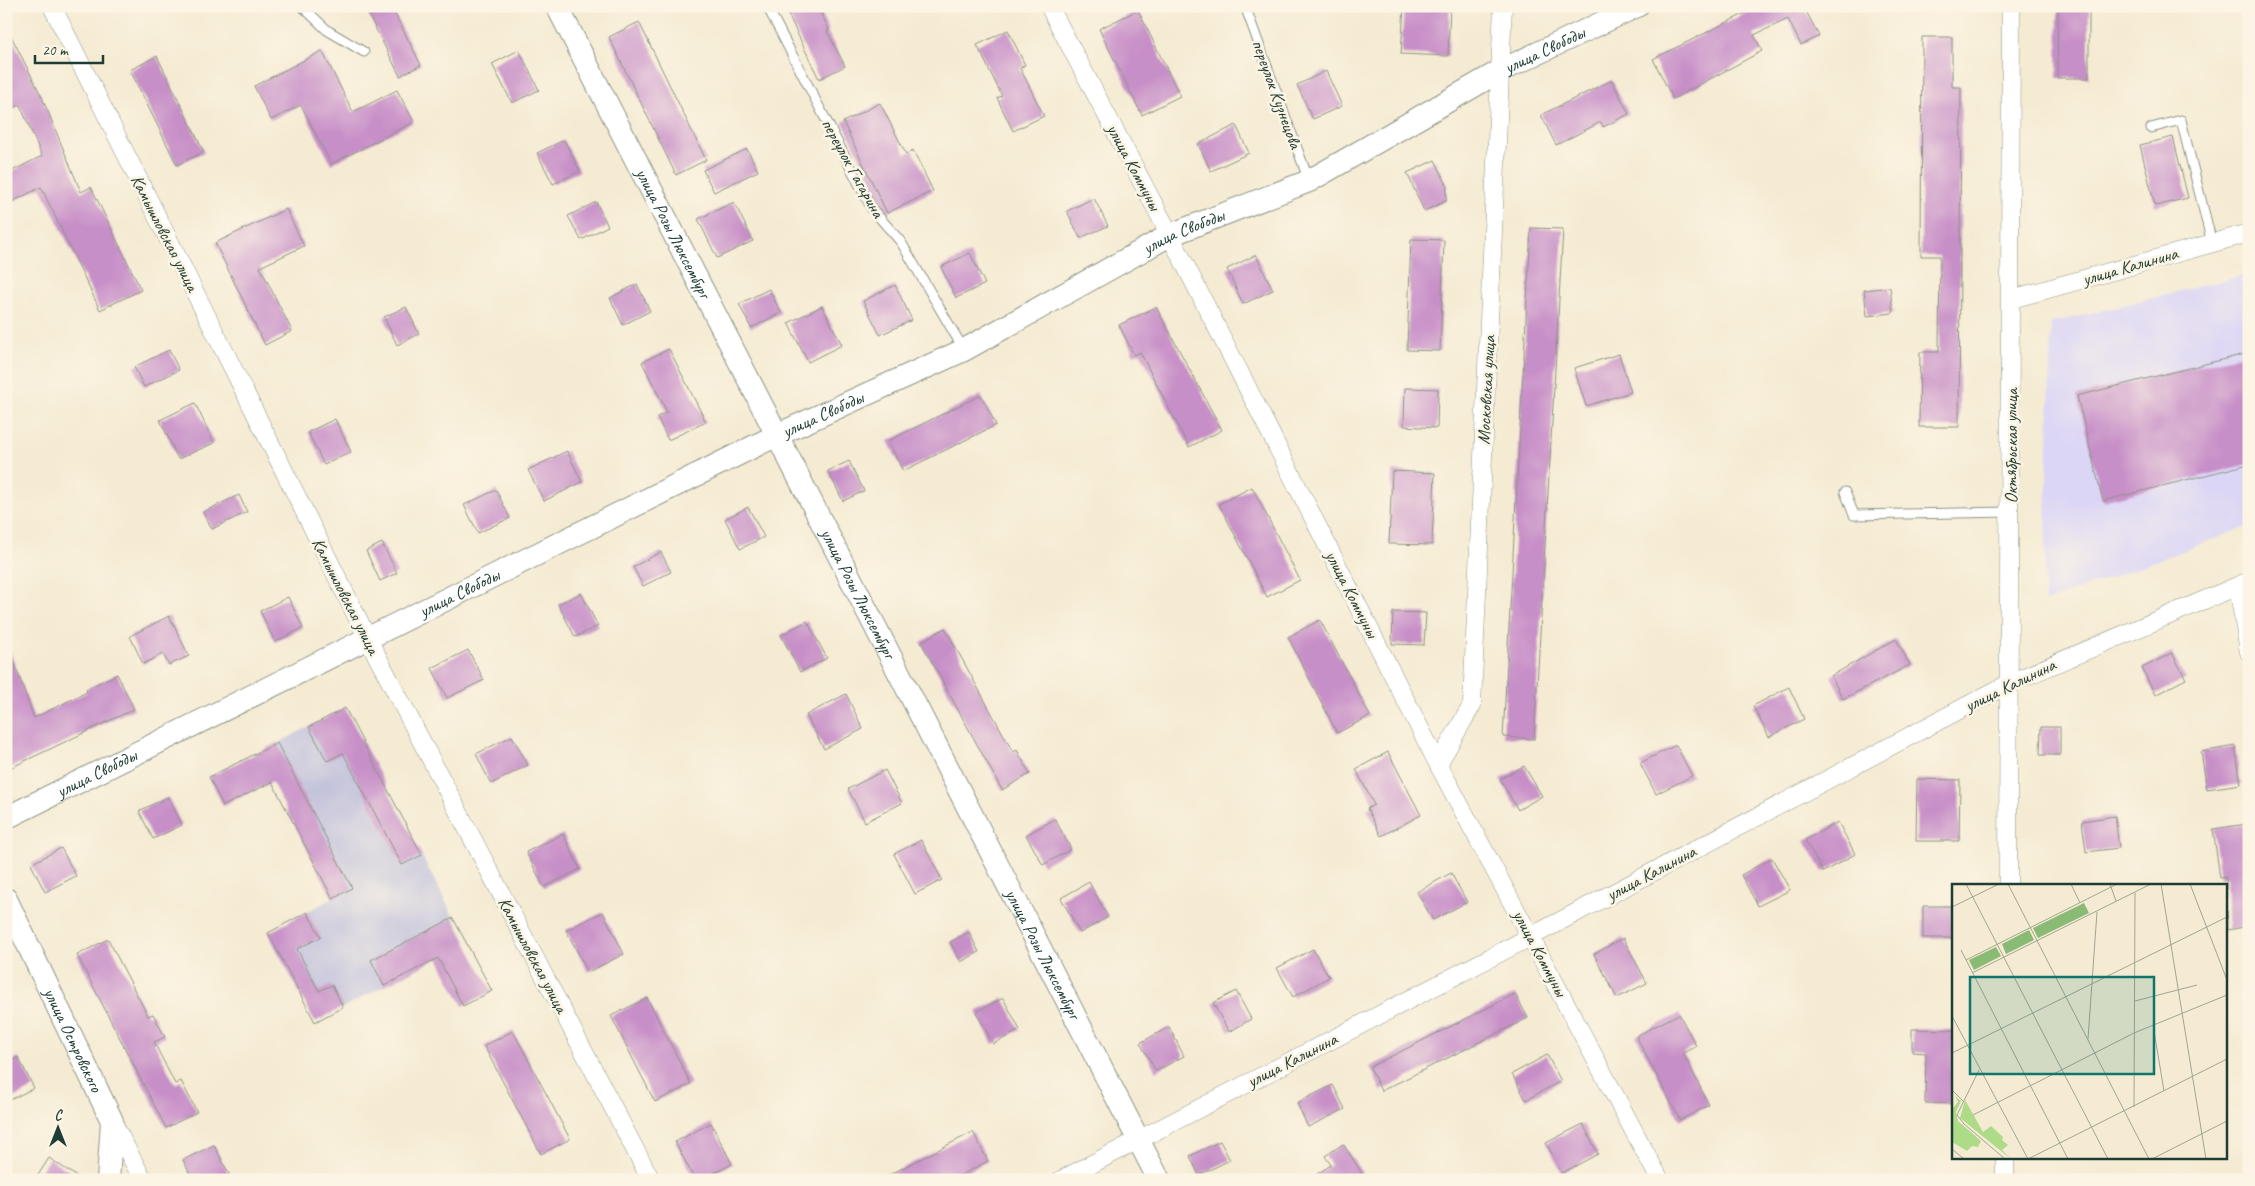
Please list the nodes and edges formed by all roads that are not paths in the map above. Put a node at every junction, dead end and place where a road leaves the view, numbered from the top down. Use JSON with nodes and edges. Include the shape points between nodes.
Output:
{"nodes":[{"id":1,"x":52,"y":6,"type":"edge"},
{"id":2,"x":302,"y":6,"type":"edge"},
{"id":3,"x":557,"y":6,"type":"edge"},
{"id":4,"x":767,"y":6,"type":"edge"},
{"id":5,"x":1049,"y":6,"type":"edge"},
{"id":6,"x":1245,"y":6,"type":"edge"},
{"id":7,"x":1503,"y":6,"type":"edge"},
{"id":8,"x":1637,"y":6,"type":"edge"},
{"id":9,"x":2011,"y":6,"type":"edge"},
{"id":10,"x":364,"y":52,"type":"dead end"},
{"id":11,"x":1500,"y":71,"type":"junction"},
{"id":12,"x":2151,"y":128,"type":"dead end"},
{"id":13,"x":1309,"y":182,"type":"junction"},
{"id":14,"x":2249,"y":233,"type":"edge"},
{"id":15,"x":1170,"y":235,"type":"junction"},
{"id":16,"x":2212,"y":242,"type":"junction"},
{"id":17,"x":2012,"y":299,"type":"junction"},
{"id":18,"x":964,"y":350,"type":"junction"},
{"id":19,"x":777,"y":435,"type":"junction"},
{"id":20,"x":1845,"y":492,"type":"dead end"},
{"id":21,"x":2010,"y":512,"type":"junction"},
{"id":22,"x":2243,"y":583,"type":"edge"},
{"id":23,"x":368,"y":639,"type":"junction"},
{"id":24,"x":2249,"y":652,"type":"edge"},
{"id":25,"x":2010,"y":683,"type":"junction"},
{"id":26,"x":1438,"y":764,"type":"junction"},
{"id":27,"x":6,"y":818,"type":"edge"},
{"id":28,"x":2008,"y":884,"type":"edge"},
{"id":29,"x":6,"y":899,"type":"edge"},
{"id":30,"x":1532,"y":936,"type":"junction"},
{"id":31,"x":112,"y":1121,"type":"junction"},
{"id":32,"x":1138,"y":1139,"type":"junction"},
{"id":33,"x":2005,"y":1158,"type":"edge"},
{"id":34,"x":108,"y":1180,"type":"edge"},
{"id":35,"x":142,"y":1180,"type":"edge"},
{"id":36,"x":651,"y":1180,"type":"edge"},
{"id":37,"x":1061,"y":1180,"type":"edge"},
{"id":38,"x":1159,"y":1180,"type":"edge"},
{"id":39,"x":1660,"y":1180,"type":"edge"},
{"id":40,"x":2005,"y":1180,"type":"edge"}],
"edges":[{"from":1,"to":23,"type":"street","name":"Камышловская улица"},
{"from":2,"to":10,"type":"lane","via":[[327,30]]},
{"from":3,"to":19,"type":"street","name":"улица Розы Люксембург"},
{"from":4,"to":18,"type":"lane","name":"переулок Гагарина","via":[[872,209],[901,242]]},
{"from":5,"to":15,"type":"street","name":"улица Коммуны"},
{"from":6,"to":13,"type":"lane","name":"переулок Кузнецова"},
{"from":7,"to":11,"type":"street","name":"Московская улица"},
{"from":8,"to":11,"type":"street","name":"улица Свободы"},
{"from":9,"to":17,"type":"street","name":"Октябрьская улица"},
{"from":11,"to":13,"type":"street","name":"улица Свободы"},
{"from":11,"to":26,"type":"street","name":"Московская улица","via":[[1472,705]]},
{"from":12,"to":16,"type":"lane","via":[[2181,120]]},
{"from":13,"to":15,"type":"street","name":"улица Свободы"},
{"from":14,"to":16,"type":"street","name":"улица Калинина"},
{"from":15,"to":18,"type":"street","name":"улица Свободы"},
{"from":15,"to":26,"type":"street","name":"улица Коммуны"},
{"from":16,"to":17,"type":"street","name":"улица Калинина"},
{"from":17,"to":21,"type":"street","name":"Октябрьская улица"},
{"from":18,"to":19,"type":"street","name":"улица Свободы"},
{"from":19,"to":23,"type":"street","name":"улица Свободы"},
{"from":19,"to":32,"type":"street","name":"улица Розы Люксембург"},
{"from":20,"to":21,"type":"lane","via":[[1854,514]]},
{"from":21,"to":25,"type":"street","name":"Октябрьская улица"},
{"from":22,"to":24,"type":"street"},
{"from":22,"to":25,"type":"street","name":"улица Калинина"},
{"from":23,"to":27,"type":"street","name":"улица Свободы"},
{"from":23,"to":36,"type":"street","name":"Камышловская улица"},
{"from":25,"to":28,"type":"street","name":"Октябрьская улица"},
{"from":25,"to":30,"type":"street","name":"улица Калинина"},
{"from":26,"to":30,"type":"street","name":"улица Коммуны"},
{"from":29,"to":31,"type":"street","name":"улица Островского"},
{"from":30,"to":32,"type":"street","name":"улица Калинина"},
{"from":30,"to":39,"type":"street","name":"улица Коммуны"},
{"from":31,"to":34,"type":"street"},
{"from":31,"to":35,"type":"street","name":"улица Островского"},
{"from":32,"to":37,"type":"street","name":"улица Калинина"},
{"from":32,"to":38,"type":"street","name":"улица Розы Люксембург"},
{"from":33,"to":40,"type":"street"}]}
